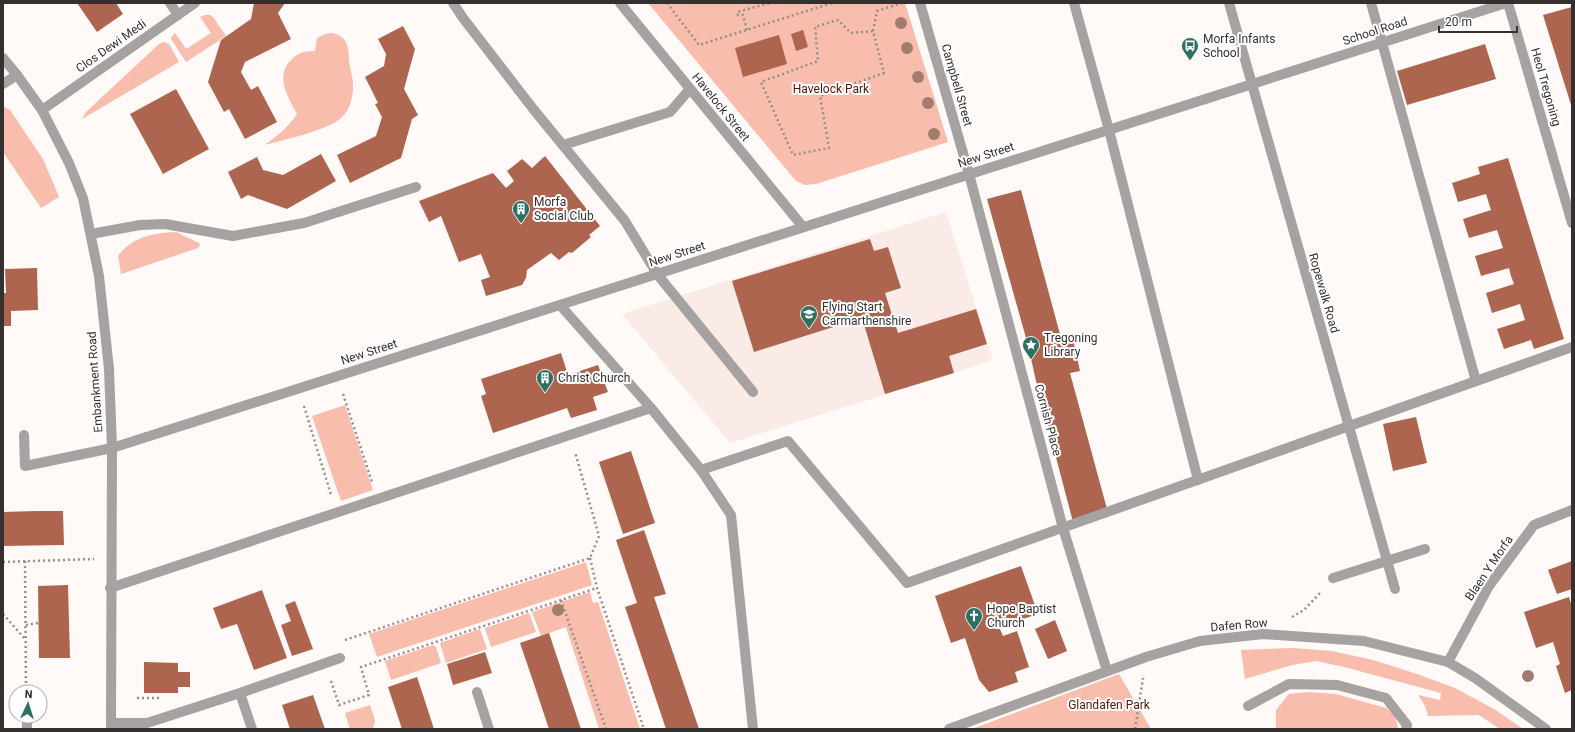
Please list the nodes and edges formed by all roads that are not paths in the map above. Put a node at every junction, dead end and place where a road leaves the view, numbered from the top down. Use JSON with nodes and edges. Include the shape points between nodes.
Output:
{"nodes":[{"id":1,"x":170,"y":3,"type":"edge"},
{"id":2,"x":195,"y":3,"type":"edge"},
{"id":3,"x":453,"y":3,"type":"edge"},
{"id":4,"x":620,"y":3,"type":"edge"},
{"id":5,"x":920,"y":3,"type":"edge"},
{"id":6,"x":1074,"y":3,"type":"edge"},
{"id":7,"x":1229,"y":3,"type":"edge"},
{"id":8,"x":1371,"y":3,"type":"edge"},
{"id":9,"x":1507,"y":3,"type":"edge"},
{"id":10,"x":178,"y":15,"type":"junction"},
{"id":11,"x":1381,"y":43,"type":"junction"},
{"id":12,"x":3,"y":58,"type":"edge"},
{"id":13,"x":18,"y":75,"type":"junction"},
{"id":14,"x":3,"y":84,"type":"edge"},
{"id":15,"x":1251,"y":84,"type":"junction"},
{"id":16,"x":690,"y":89,"type":"junction"},
{"id":17,"x":42,"y":110,"type":"junction"},
{"id":18,"x":1109,"y":130,"type":"junction"},
{"id":19,"x":563,"y":145,"type":"junction"},
{"id":20,"x":969,"y":174,"type":"junction"},
{"id":21,"x":416,"y":187,"type":"dead end"},
{"id":22,"x":1572,"y":223,"type":"edge"},
{"id":23,"x":802,"y":227,"type":"junction"},
{"id":24,"x":92,"y":234,"type":"junction"},
{"id":25,"x":657,"y":274,"type":"junction"},
{"id":26,"x":560,"y":305,"type":"junction"},
{"id":27,"x":1572,"y":347,"type":"edge"},
{"id":28,"x":1476,"y":381,"type":"junction"},
{"id":29,"x":753,"y":392,"type":"dead end"},
{"id":30,"x":651,"y":408,"type":"junction"},
{"id":31,"x":1349,"y":427,"type":"junction"},
{"id":32,"x":24,"y":435,"type":"dead end"},
{"id":33,"x":112,"y":448,"type":"junction"},
{"id":34,"x":701,"y":470,"type":"junction"},
{"id":35,"x":1198,"y":480,"type":"junction"},
{"id":36,"x":1572,"y":510,"type":"edge"},
{"id":37,"x":1062,"y":528,"type":"junction"},
{"id":38,"x":1425,"y":549,"type":"dead end"},
{"id":39,"x":1387,"y":561,"type":"junction"},
{"id":40,"x":1333,"y":578,"type":"road end"},
{"id":41,"x":110,"y":588,"type":"junction"},
{"id":42,"x":1395,"y":590,"type":"dead end"},
{"id":43,"x":340,"y":658,"type":"dead end"},
{"id":44,"x":1448,"y":662,"type":"junction"},
{"id":45,"x":1107,"y":671,"type":"junction"},
{"id":46,"x":477,"y":692,"type":"dead end"},
{"id":47,"x":240,"y":693,"type":"junction"},
{"id":48,"x":1248,"y":706,"type":"dead end"},
{"id":49,"x":111,"y":726,"type":"edge"},
{"id":50,"x":252,"y":729,"type":"edge"},
{"id":51,"x":489,"y":729,"type":"edge"},
{"id":52,"x":753,"y":729,"type":"edge"},
{"id":53,"x":949,"y":729,"type":"edge"},
{"id":54,"x":1406,"y":729,"type":"edge"},
{"id":55,"x":1546,"y":729,"type":"edge"}],
"edges":[{"from":1,"to":10,"type":"street"},
{"from":2,"to":10,"type":"street","name":"Clos Dewi Medi"},
{"from":3,"to":19,"type":"street"},
{"from":4,"to":16,"type":"street","name":"Havelock Street"},
{"from":5,"to":20,"type":"street","name":"Campbell Street"},
{"from":6,"to":18,"type":"street"},
{"from":7,"to":15,"type":"street","name":"Ropewalk Road"},
{"from":8,"to":11,"type":"street"},
{"from":9,"to":11,"type":"street","name":"School Road"},
{"from":9,"to":22,"type":"street","name":"Heol Tregoning"},
{"from":10,"to":17,"type":"street","name":"Clos Dewi Medi"},
{"from":11,"to":15,"type":"street","name":"School Road"},
{"from":11,"to":28,"type":"street"},
{"from":12,"to":13,"type":"street","name":"Embankment Road"},
{"from":13,"to":14,"type":"street"},
{"from":13,"to":17,"type":"street","name":"Embankment Road"},
{"from":15,"to":18,"type":"street","name":"New Street"},
{"from":15,"to":31,"type":"street","name":"Ropewalk Road"},
{"from":16,"to":19,"type":"street","via":[[670,112]]},
{"from":16,"to":23,"type":"street","name":"Havelock Street"},
{"from":17,"to":24,"type":"street","name":"Embankment Road","via":[[69,163],[83,198]]},
{"from":18,"to":20,"type":"street","name":"New Street"},
{"from":18,"to":35,"type":"street"},
{"from":19,"to":25,"type":"street","via":[[625,221]]},
{"from":20,"to":23,"type":"street","name":"New Street"},
{"from":20,"to":37,"type":"street","name":"Cornish Place"},
{"from":21,"to":24,"type":"street","via":[[304,223],[233,236],[165,224],[140,224]]},
{"from":23,"to":25,"type":"street","name":"New Street"},
{"from":24,"to":33,"type":"street","name":"Embankment Road","via":[[109,369]]},
{"from":25,"to":26,"type":"street","name":"New Street"},
{"from":25,"to":29,"type":"street"},
{"from":26,"to":30,"type":"street"},
{"from":26,"to":33,"type":"street","name":"New Street"},
{"from":27,"to":28,"type":"street"},
{"from":28,"to":31,"type":"street"},
{"from":30,"to":34,"type":"street"},
{"from":30,"to":41,"type":"street"},
{"from":31,"to":35,"type":"street"},
{"from":31,"to":39,"type":"street","name":"Ropewalk Road"},
{"from":32,"to":33,"type":"street","name":"New Street","via":[[25,466]]},
{"from":33,"to":41,"type":"street","name":"Embankment Road"},
{"from":34,"to":37,"type":"street","via":[[788,441],[907,583]]},
{"from":34,"to":52,"type":"street","via":[[730,515]]},
{"from":35,"to":37,"type":"street"},
{"from":36,"to":44,"type":"street","name":"Blaen Y Morfa","via":[[1534,525],[1489,586]]},
{"from":37,"to":45,"type":"street","name":"Cornish Place"},
{"from":38,"to":39,"type":"street"},
{"from":39,"to":40,"type":"street"},
{"from":39,"to":42,"type":"street","name":"Ropewalk Road"},
{"from":41,"to":49,"type":"street","name":"Embankment Road"},
{"from":43,"to":47,"type":"street"},
{"from":44,"to":45,"type":"street","name":"Dafen Row","via":[[1364,641],[1263,634],[1200,641]]},
{"from":44,"to":55,"type":"street","name":"Dafen Row","via":[[1475,678]]},
{"from":45,"to":53,"type":"street","name":"Dafen Row"},
{"from":46,"to":51,"type":"street"},
{"from":47,"to":49,"type":"street","via":[[147,722]]},
{"from":47,"to":50,"type":"street"},
{"from":48,"to":54,"type":"street","via":[[1289,684],[1337,685],[1386,698],[1407,725]]}]}
